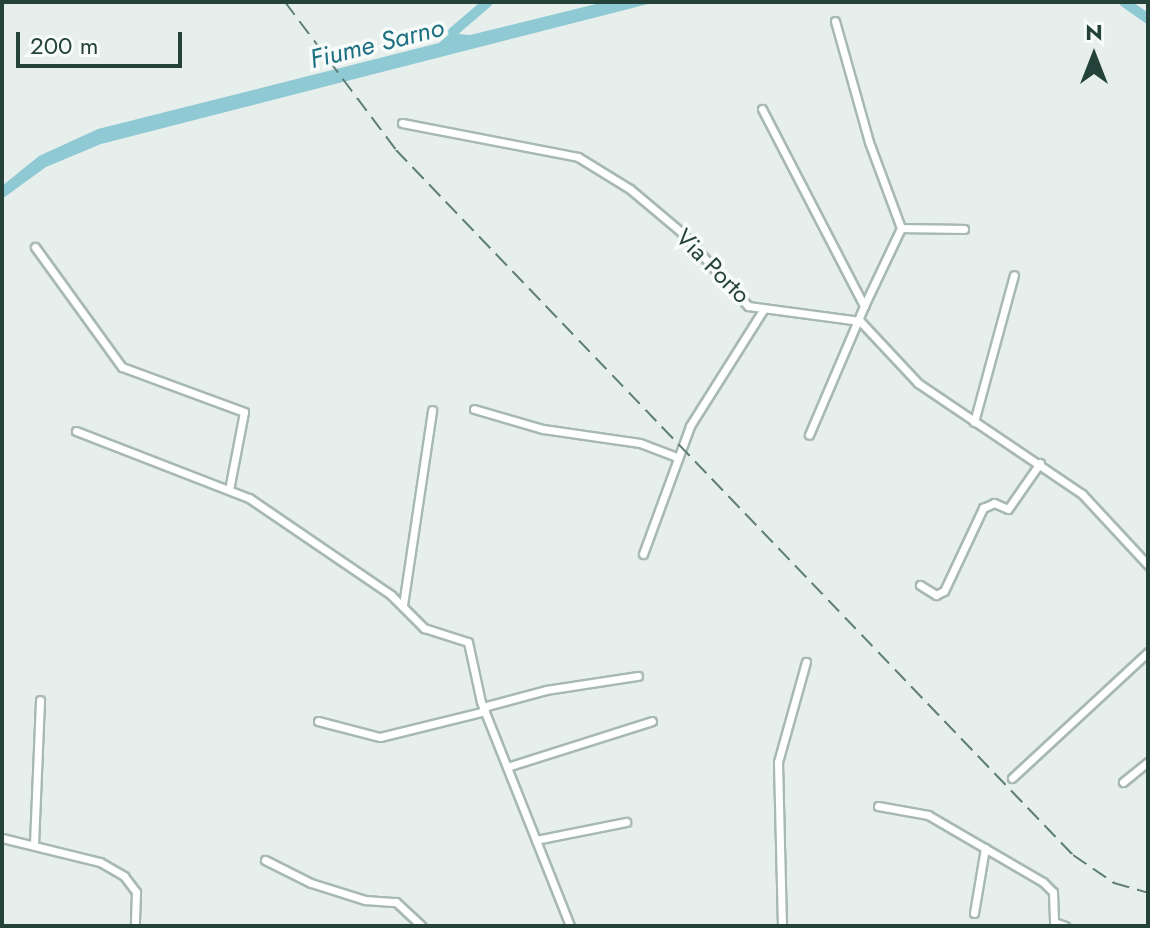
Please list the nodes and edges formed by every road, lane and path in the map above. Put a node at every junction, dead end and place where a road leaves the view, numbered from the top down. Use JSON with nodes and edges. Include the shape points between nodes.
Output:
{"nodes":[{"id":1,"x":835,"y":21,"type":"dead end"},
{"id":2,"x":762,"y":109,"type":"dead end"},
{"id":3,"x":402,"y":123,"type":"dead end"},
{"id":4,"x":901,"y":228,"type":"junction"},
{"id":5,"x":964,"y":229,"type":"dead end"},
{"id":6,"x":35,"y":247,"type":"dead end"},
{"id":7,"x":1014,"y":275,"type":"dead end"},
{"id":8,"x":864,"y":306,"type":"junction"},
{"id":9,"x":763,"y":310,"type":"junction"},
{"id":10,"x":860,"y":321,"type":"junction"},
{"id":11,"x":474,"y":409,"type":"dead end"},
{"id":12,"x":432,"y":410,"type":"dead end"},
{"id":13,"x":974,"y":422,"type":"junction"},
{"id":14,"x":76,"y":431,"type":"dead end"},
{"id":15,"x":809,"y":435,"type":"dead end"},
{"id":16,"x":677,"y":457,"type":"junction"},
{"id":17,"x":1040,"y":463,"type":"junction"},
{"id":18,"x":229,"y":490,"type":"junction"},
{"id":19,"x":643,"y":554,"type":"dead end"},
{"id":20,"x":1148,"y":565,"type":"edge"},
{"id":21,"x":920,"y":585,"type":"dead end"},
{"id":22,"x":403,"y":605,"type":"junction"},
{"id":23,"x":1148,"y":652,"type":"edge"},
{"id":24,"x":806,"y":662,"type":"dead end"},
{"id":25,"x":638,"y":676,"type":"dead end"},
{"id":26,"x":40,"y":700,"type":"dead end"},
{"id":27,"x":484,"y":709,"type":"junction"},
{"id":28,"x":318,"y":721,"type":"dead end"},
{"id":29,"x":652,"y":721,"type":"dead end"},
{"id":30,"x":1148,"y":762,"type":"edge"},
{"id":31,"x":507,"y":767,"type":"junction"},
{"id":32,"x":1012,"y":778,"type":"dead end"},
{"id":33,"x":1123,"y":782,"type":"dead end"},
{"id":34,"x":878,"y":806,"type":"dead end"},
{"id":35,"x":626,"y":822,"type":"dead end"},
{"id":36,"x":2,"y":838,"type":"edge"},
{"id":37,"x":536,"y":840,"type":"junction"},
{"id":38,"x":34,"y":844,"type":"junction"},
{"id":39,"x":985,"y":848,"type":"junction"},
{"id":40,"x":265,"y":860,"type":"dead end"},
{"id":41,"x":974,"y":913,"type":"dead end"},
{"id":42,"x":135,"y":926,"type":"edge"},
{"id":43,"x":422,"y":926,"type":"edge"},
{"id":44,"x":570,"y":926,"type":"edge"},
{"id":45,"x":782,"y":926,"type":"edge"},
{"id":46,"x":1065,"y":926,"type":"edge"}],
"edges":[{"from":1,"to":4,"type":"street","via":[[869,142]]},
{"from":2,"to":8,"type":"street"},
{"from":3,"to":9,"type":"street","name":"Via Porto","via":[[578,157],[630,189],[681,232],[748,306]]},
{"from":4,"to":5,"type":"street"},
{"from":4,"to":8,"type":"street"},
{"from":6,"to":18,"type":"street","via":[[122,367],[244,412]]},
{"from":7,"to":13,"type":"street"},
{"from":8,"to":10,"type":"street"},
{"from":9,"to":10,"type":"street","name":"Via Porto"},
{"from":9,"to":16,"type":"street","via":[[695,417]]},
{"from":10,"to":13,"type":"street","via":[[918,383]]},
{"from":10,"to":15,"type":"street"},
{"from":11,"to":16,"type":"street","via":[[543,429],[640,443]]},
{"from":12,"to":22,"type":"street"},
{"from":13,"to":17,"type":"street"},
{"from":14,"to":18,"type":"street"},
{"from":16,"to":19,"type":"street"},
{"from":17,"to":20,"type":"street","via":[[1082,494]]},
{"from":17,"to":21,"type":"street","via":[[1008,509],[994,503],[983,508],[944,591],[936,595]]},
{"from":18,"to":22,"type":"street","via":[[313,538]]},
{"from":22,"to":27,"type":"street","via":[[424,628],[468,642]]},
{"from":23,"to":32,"type":"street"},
{"from":24,"to":45,"type":"street","via":[[778,762]]},
{"from":25,"to":27,"type":"street","via":[[546,690]]},
{"from":26,"to":38,"type":"street"},
{"from":27,"to":28,"type":"street","via":[[380,737]]},
{"from":27,"to":31,"type":"street"},
{"from":29,"to":31,"type":"street"},
{"from":30,"to":33,"type":"street"},
{"from":31,"to":37,"type":"street"},
{"from":34,"to":39,"type":"street","via":[[928,815]]},
{"from":35,"to":37,"type":"street"},
{"from":36,"to":38,"type":"street"},
{"from":37,"to":44,"type":"street"},
{"from":38,"to":42,"type":"street","via":[[100,862],[124,876],[136,892]]},
{"from":39,"to":41,"type":"street"},
{"from":39,"to":46,"type":"street","via":[[1049,886],[1054,922]]},
{"from":40,"to":43,"type":"street","via":[[311,883],[365,900],[396,902]]}]}
